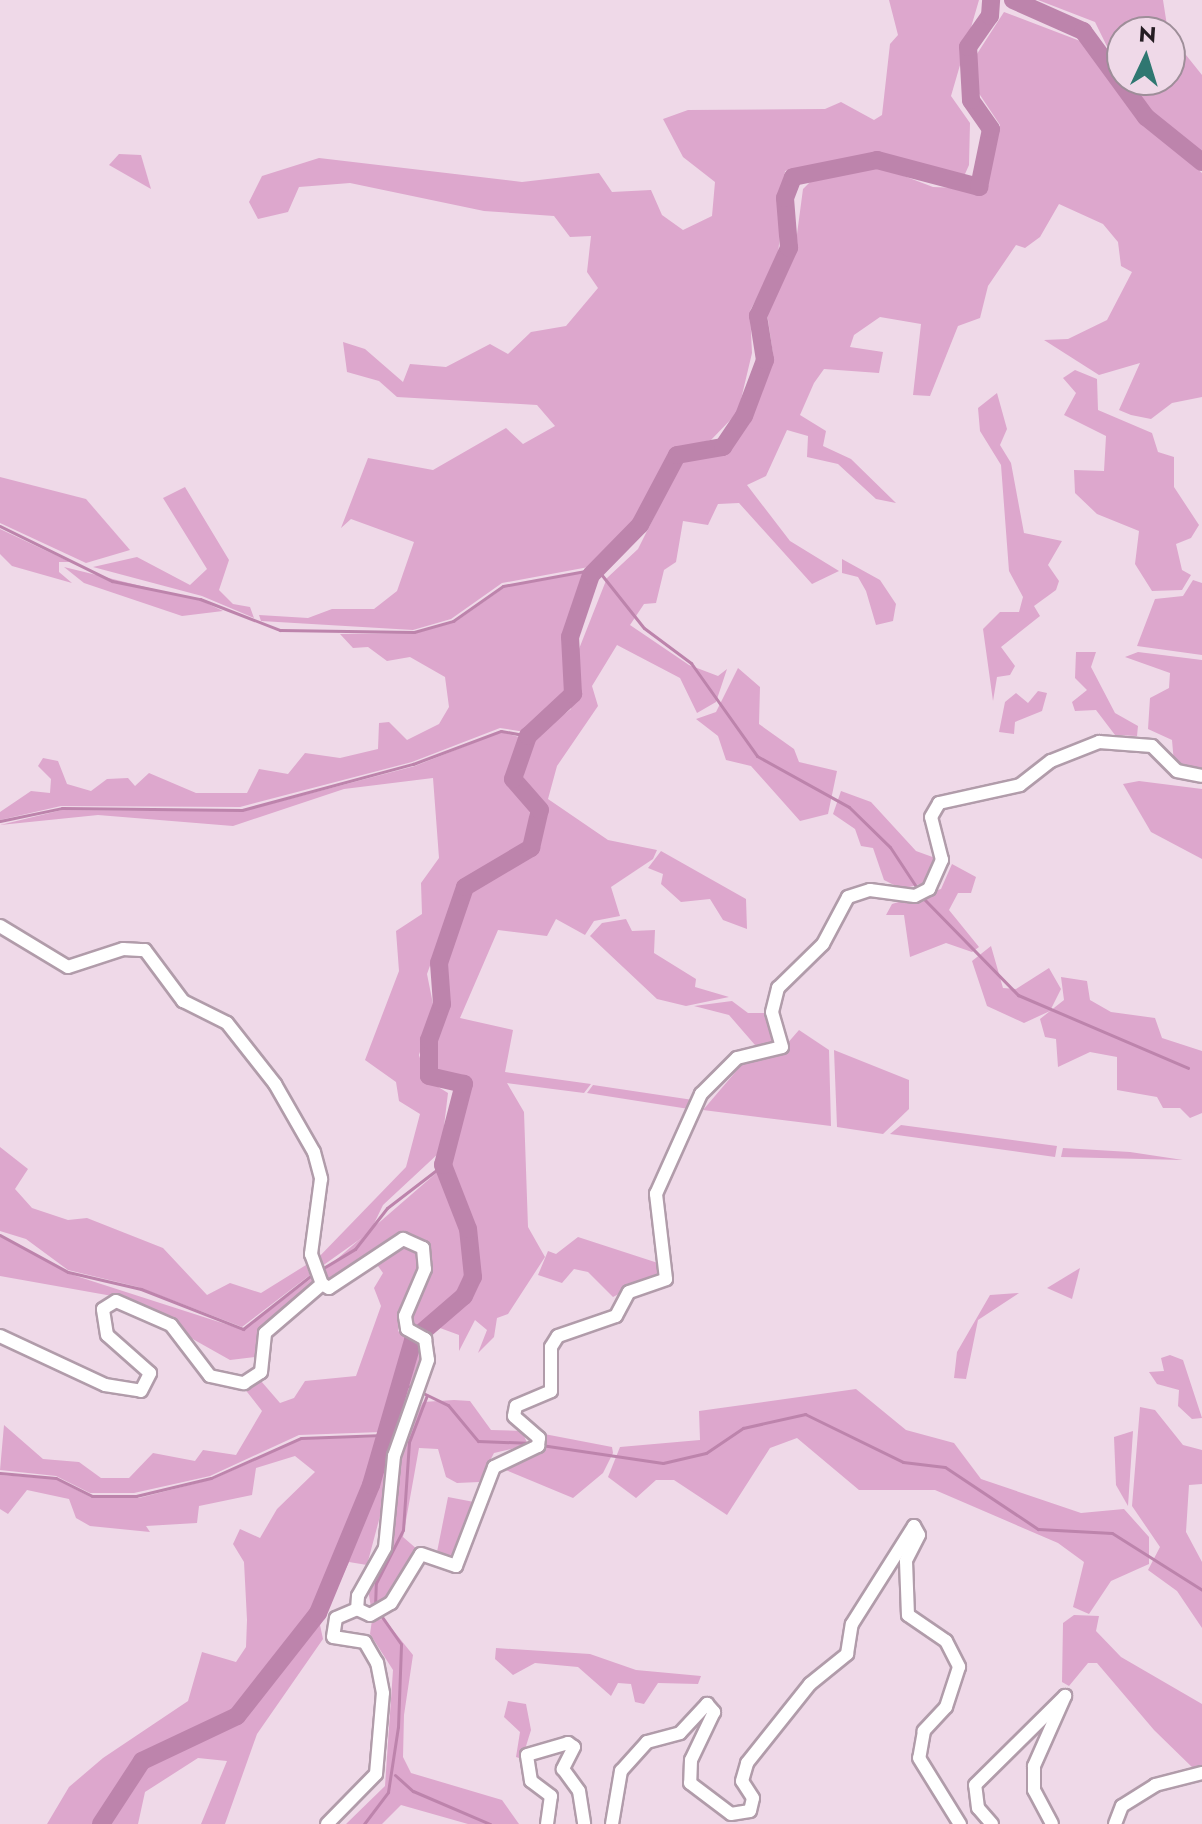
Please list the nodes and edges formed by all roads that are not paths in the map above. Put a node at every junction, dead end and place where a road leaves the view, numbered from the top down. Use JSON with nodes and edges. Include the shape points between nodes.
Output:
{"nodes":[{"id":1,"x":1202,"y":776,"type":"edge"},
{"id":2,"x":0,"y":926,"type":"edge"},
{"id":3,"x":318,"y":1277,"type":"junction"},
{"id":4,"x":0,"y":1336,"type":"edge"},
{"id":5,"x":357,"y":1609,"type":"junction"},
{"id":6,"x":1202,"y":1773,"type":"edge"},
{"id":7,"x":327,"y":1824,"type":"edge"},
{"id":8,"x":547,"y":1824,"type":"edge"},
{"id":9,"x":584,"y":1824,"type":"edge"},
{"id":10,"x":612,"y":1824,"type":"edge"},
{"id":11,"x":960,"y":1824,"type":"edge"},
{"id":12,"x":992,"y":1824,"type":"edge"},
{"id":13,"x":1052,"y":1824,"type":"edge"},
{"id":14,"x":1115,"y":1824,"type":"edge"}],
"edges":[{"from":1,"to":5,"type":"street","via":[[1177,771],[1152,746],[1099,742],[1051,761],[1020,785],[939,803],[931,817],[942,860],[929,889],[915,896],[870,890],[848,897],[823,944],[778,988],[772,1012],[782,1047],[737,1058],[701,1094],[656,1194],[666,1279],[629,1292],[616,1316],[558,1336],[549,1360],[551,1391],[516,1406],[514,1416],[539,1438],[538,1446],[494,1467],[456,1566],[421,1554],[382,1612]]},
{"from":2,"to":3,"type":"street","via":[[68,967],[123,949],[145,950],[183,1001],[227,1023],[275,1084],[314,1152],[321,1179]]},
{"from":3,"to":4,"type":"street","via":[[265,1333],[261,1372],[244,1383],[210,1376],[171,1325],[116,1301],[103,1309],[107,1335],[150,1373],[141,1391],[105,1385]]},
{"from":3,"to":5,"type":"street","via":[[329,1288],[387,1245],[416,1242],[427,1255],[406,1305],[407,1329],[425,1339],[419,1401],[394,1456],[385,1548]]},
{"from":5,"to":7,"type":"street","via":[[336,1618],[333,1637],[365,1642],[377,1663],[383,1693],[376,1774]]},
{"from":6,"to":14,"type":"street","via":[[1155,1785],[1122,1806]]},
{"from":8,"to":9,"type":"street","via":[[551,1796],[531,1781],[527,1755],[568,1743],[574,1747],[563,1769],[579,1791]]},
{"from":10,"to":11,"type":"street","via":[[621,1771],[647,1742],[680,1733],[707,1704],[714,1712],[691,1760],[690,1783],[731,1814],[750,1811],[753,1798],[742,1781],[747,1763],[810,1684],[847,1654],[852,1624],[914,1526],[919,1535],[906,1561],[908,1615],[946,1641],[959,1667],[946,1707],[924,1731],[919,1758]]},
{"from":12,"to":13,"type":"street","via":[[978,1808],[975,1785],[1065,1696],[1034,1766],[1034,1790]]}]}
